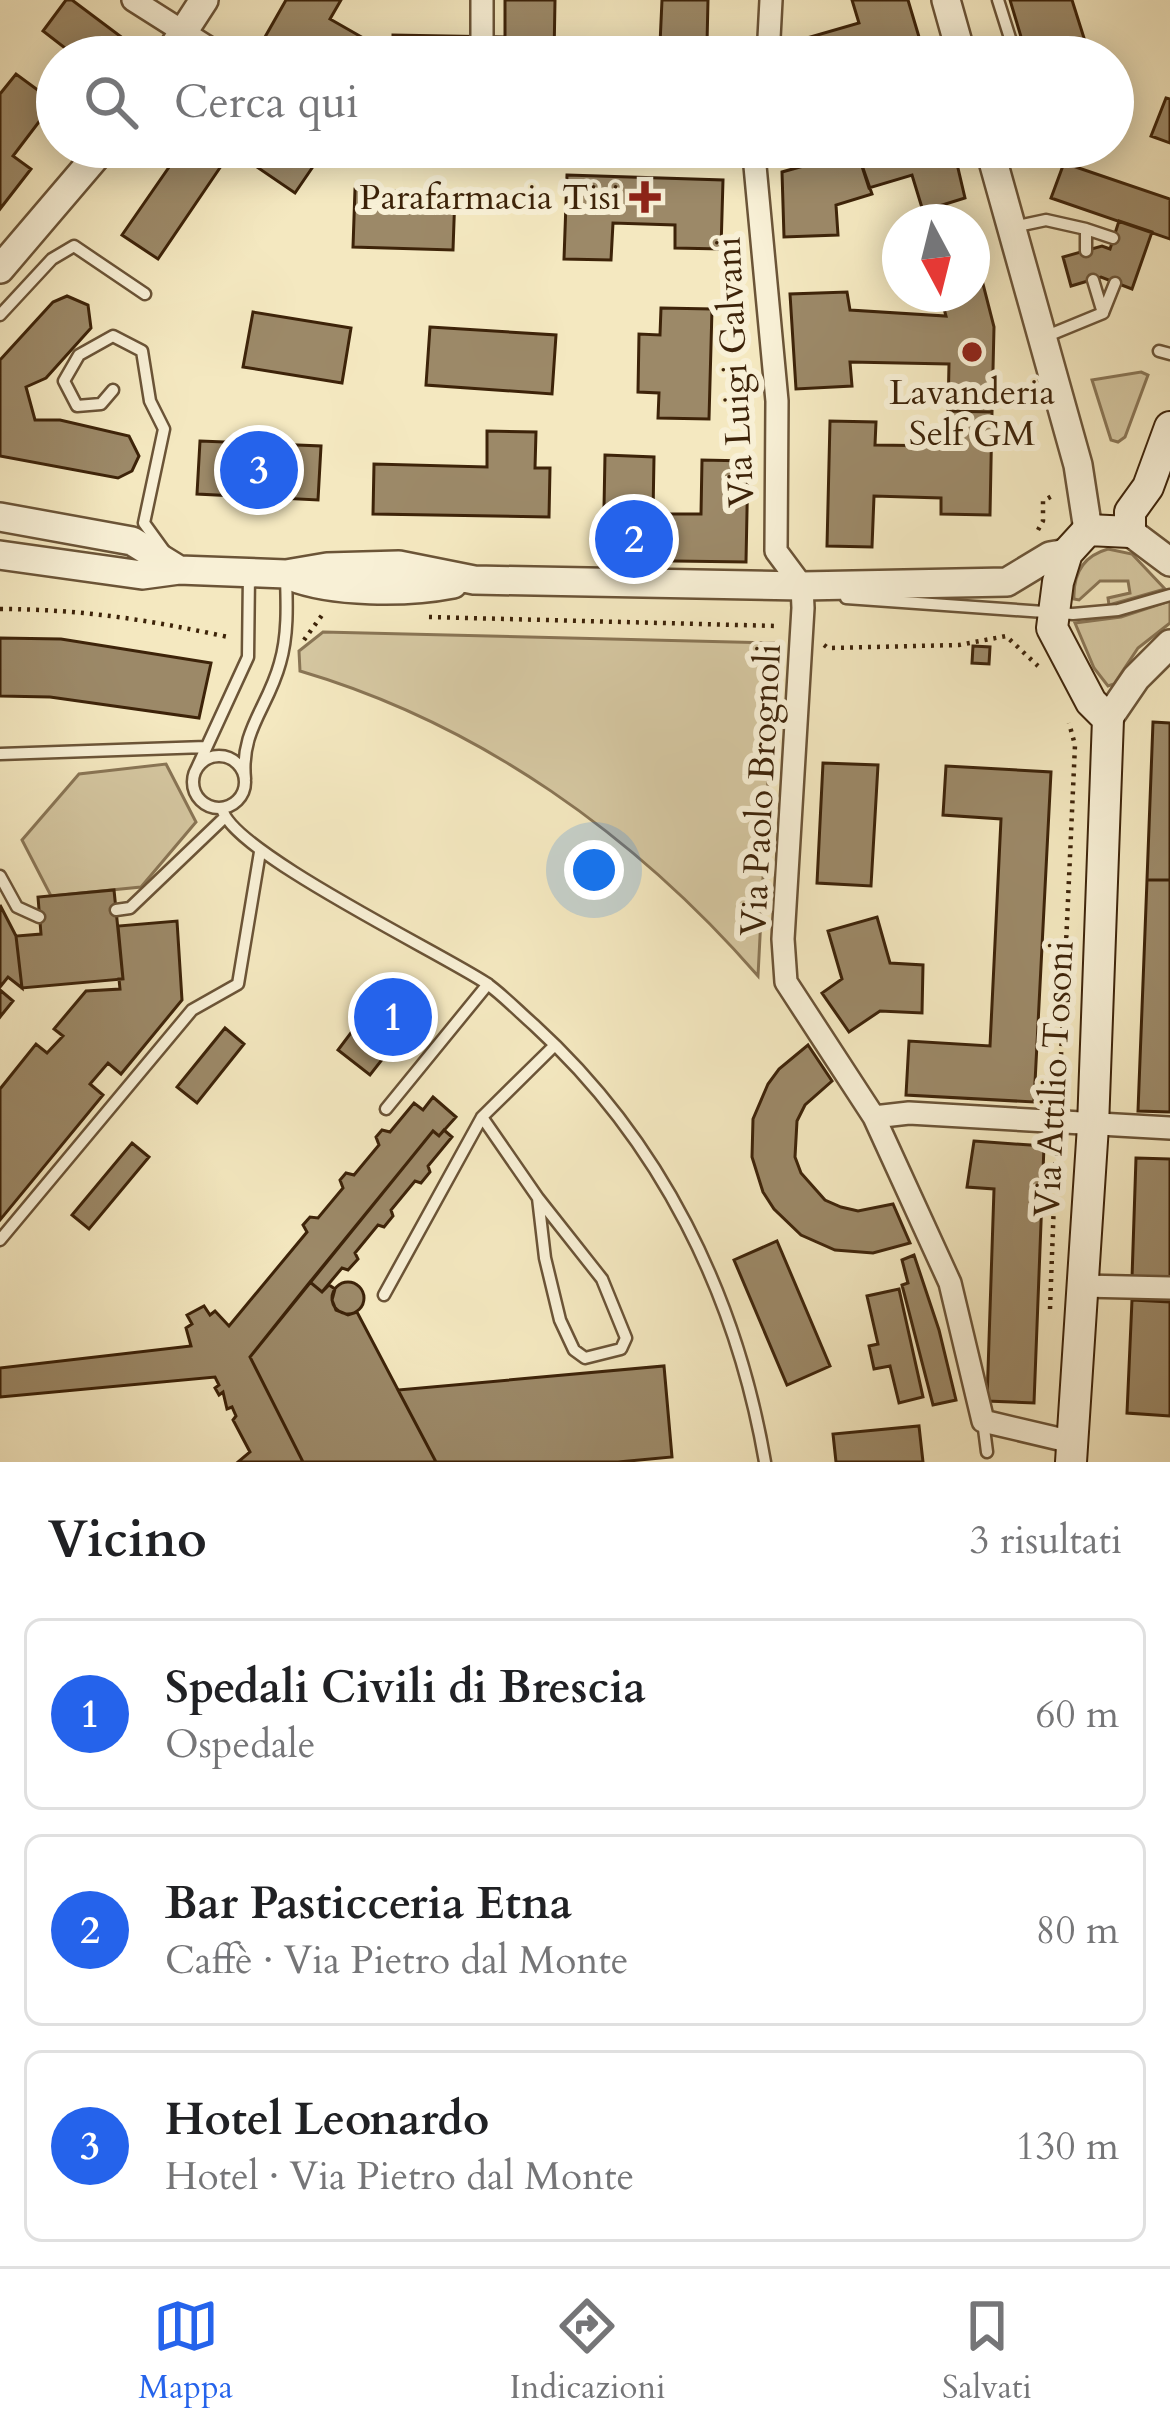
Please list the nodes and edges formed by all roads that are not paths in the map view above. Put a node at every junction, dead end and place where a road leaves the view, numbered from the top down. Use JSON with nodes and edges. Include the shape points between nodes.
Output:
{"nodes":[{"id":1,"x":133,"y":0,"type":"edge"},
{"id":2,"x":204,"y":0,"type":"edge"},
{"id":3,"x":482,"y":0,"type":"edge"},
{"id":4,"x":771,"y":0,"type":"edge"},
{"id":5,"x":946,"y":0,"type":"edge"},
{"id":6,"x":998,"y":0,"type":"edge"},
{"id":7,"x":166,"y":36,"type":"edge"},
{"id":8,"x":181,"y":36,"type":"edge"},
{"id":9,"x":482,"y":36,"type":"tunnel mouth"},
{"id":10,"x":769,"y":36,"type":"edge"},
{"id":11,"x":956,"y":36,"type":"edge"},
{"id":12,"x":1009,"y":36,"type":"edge"},
{"id":13,"x":86,"y":168,"type":"edge"},
{"id":14,"x":755,"y":168,"type":"edge"},
{"id":15,"x":995,"y":168,"type":"edge"},
{"id":16,"x":1013,"y":227,"type":"junction"},
{"id":17,"x":1086,"y":229,"type":"junction"},
{"id":18,"x":1113,"y":238,"type":"dead end"},
{"id":19,"x":1086,"y":251,"type":"dead end"},
{"id":20,"x":2,"y":264,"type":"edge"},
{"id":21,"x":1093,"y":280,"type":"dead end"},
{"id":22,"x":1115,"y":283,"type":"dead end"},
{"id":23,"x":145,"y":294,"type":"dead end"},
{"id":24,"x":1103,"y":313,"type":"junction"},
{"id":25,"x":0,"y":315,"type":"edge"},
{"id":26,"x":1044,"y":337,"type":"junction"},
{"id":27,"x":112,"y":390,"type":"dead end"},
{"id":28,"x":1170,"y":427,"type":"edge"},
{"id":29,"x":0,"y":517,"type":"edge"},
{"id":30,"x":1088,"y":530,"type":"junction"},
{"id":31,"x":1130,"y":532,"type":"junction"},
{"id":32,"x":1067,"y":553,"type":"junction"},
{"id":33,"x":2,"y":555,"type":"edge"},
{"id":34,"x":1170,"y":562,"type":"edge"},
{"id":35,"x":179,"y":570,"type":"junction"},
{"id":36,"x":249,"y":574,"type":"junction"},
{"id":37,"x":286,"y":574,"type":"junction"},
{"id":38,"x":802,"y":586,"type":"junction"},
{"id":39,"x":1170,"y":595,"type":"edge"},
{"id":40,"x":1054,"y":614,"type":"junction"},
{"id":41,"x":1170,"y":644,"type":"edge"},
{"id":42,"x":1108,"y":719,"type":"junction"},
{"id":43,"x":206,"y":747,"type":"junction"},
{"id":44,"x":1,"y":754,"type":"edge"},
{"id":45,"x":0,"y":768,"type":"edge"},
{"id":46,"x":196,"y":770,"type":"junction"},
{"id":47,"x":244,"y":779,"type":"junction"},
{"id":48,"x":222,"y":814,"type":"junction"},
{"id":49,"x":260,"y":852,"type":"junction"},
{"id":50,"x":0,"y":875,"type":"edge"},
{"id":51,"x":116,"y":910,"type":"dead end"},
{"id":52,"x":39,"y":917,"type":"dead end"},
{"id":53,"x":488,"y":984,"type":"junction"},
{"id":54,"x":555,"y":1045,"type":"junction"},
{"id":55,"x":386,"y":1109,"type":"dead end"},
{"id":56,"x":482,"y":1117,"type":"junction"},
{"id":57,"x":874,"y":1117,"type":"junction"},
{"id":58,"x":1093,"y":1126,"type":"junction"},
{"id":59,"x":1170,"y":1127,"type":"edge"},
{"id":60,"x":538,"y":1198,"type":"junction"},
{"id":61,"x":0,"y":1240,"type":"edge"},
{"id":62,"x":1083,"y":1286,"type":"junction"},
{"id":63,"x":1170,"y":1288,"type":"edge"},
{"id":64,"x":384,"y":1295,"type":"dead end"},
{"id":65,"x":983,"y":1421,"type":"junction"},
{"id":66,"x":987,"y":1452,"type":"dead end"},
{"id":67,"x":1071,"y":1452,"type":"edge"},
{"id":68,"x":765,"y":1462,"type":"edge"}],
"edges":[{"from":1,"to":7,"type":"street"},
{"from":2,"to":8,"type":"street"},
{"from":3,"to":9,"type":"street"},
{"from":4,"to":10,"type":"street"},
{"from":5,"to":11,"type":"street"},
{"from":6,"to":12,"type":"lane"},
{"from":13,"to":20,"type":"street"},
{"from":14,"to":38,"type":"street","name":"Via Luigi Galvani","via":[[777,400],[776,551]]},
{"from":15,"to":16,"type":"street"},
{"from":16,"to":17,"type":"lane","via":[[1046,220]]},
{"from":16,"to":26,"type":"street"},
{"from":17,"to":18,"type":"lane"},
{"from":17,"to":19,"type":"lane"},
{"from":21,"to":24,"type":"lane"},
{"from":22,"to":24,"type":"lane"},
{"from":23,"to":25,"type":"lane","via":[[74,246]]},
{"from":24,"to":26,"type":"lane"},
{"from":26,"to":30,"type":"street"},
{"from":27,"to":35,"type":"lane","via":[[101,404],[77,406],[64,381],[79,355],[113,336],[142,351],[164,429],[144,524]]},
{"from":28,"to":31,"type":"main road","via":[[1130,512]]},
{"from":29,"to":35,"type":"street","via":[[132,541]]},
{"from":30,"to":31,"type":"main road"},
{"from":30,"to":32,"type":"main road"},
{"from":31,"to":34,"type":"street"},
{"from":32,"to":38,"type":"street","via":[[1007,582]]},
{"from":32,"to":40,"type":"main road"},
{"from":33,"to":35,"type":"street","via":[[142,575]]},
{"from":35,"to":36,"type":"street"},
{"from":36,"to":37,"type":"street"},
{"from":36,"to":43,"type":"lane","via":[[248,657]]},
{"from":37,"to":38,"type":"street","via":[[316,587],[429,589],[474,580]]},
{"from":37,"to":47,"type":"lane","via":[[285,644],[242,752]]},
{"from":38,"to":40,"type":"lane","via":[[826,597]]},
{"from":38,"to":57,"type":"street","name":"Via Paolo Brognoli","via":[[786,982]]},
{"from":39,"to":40,"type":"lane","via":[[1118,610]]},
{"from":40,"to":42,"type":"main road","via":[[1052,628],[1090,702]]},
{"from":41,"to":42,"type":"street"},
{"from":42,"to":58,"type":"main road","name":"Via Attilio Tosoni"},
{"from":43,"to":44,"type":"lane"},
{"from":43,"to":46,"type":"lane"},
{"from":44,"to":45,"type":"lane"},
{"from":46,"to":47,"type":"lane","via":[[224,757]]},
{"from":46,"to":48,"type":"lane","via":[[200,800]]},
{"from":47,"to":48,"type":"lane","via":[[237,802]]},
{"from":48,"to":49,"type":"lane"},
{"from":48,"to":51,"type":"lane","via":[[130,908]]},
{"from":49,"to":53,"type":"lane"},
{"from":49,"to":61,"type":"lane","via":[[238,984],[192,1010]]},
{"from":50,"to":52,"type":"lane","via":[[17,907]]},
{"from":53,"to":54,"type":"lane"},
{"from":53,"to":55,"type":"lane"},
{"from":54,"to":56,"type":"lane"},
{"from":54,"to":68,"type":"lane","via":[[594,1084],[677,1203],[740,1349]]},
{"from":56,"to":60,"type":"lane"},
{"from":56,"to":64,"type":"lane"},
{"from":57,"to":58,"type":"street"},
{"from":57,"to":65,"type":"street","name":"Via Paolo Brognoli","via":[[950,1283]]},
{"from":58,"to":59,"type":"street"},
{"from":58,"to":62,"type":"main road","name":"Via Attilio Tosoni"},
{"from":60,"to":60,"type":"lane","via":[[545,1258],[574,1350],[585,1358],[621,1349],[626,1338],[602,1279]]},
{"from":62,"to":63,"type":"street"},
{"from":62,"to":67,"type":"main road","name":"Via Attilio Tosoni"},
{"from":65,"to":66,"type":"lane"},
{"from":65,"to":67,"type":"street"}]}
